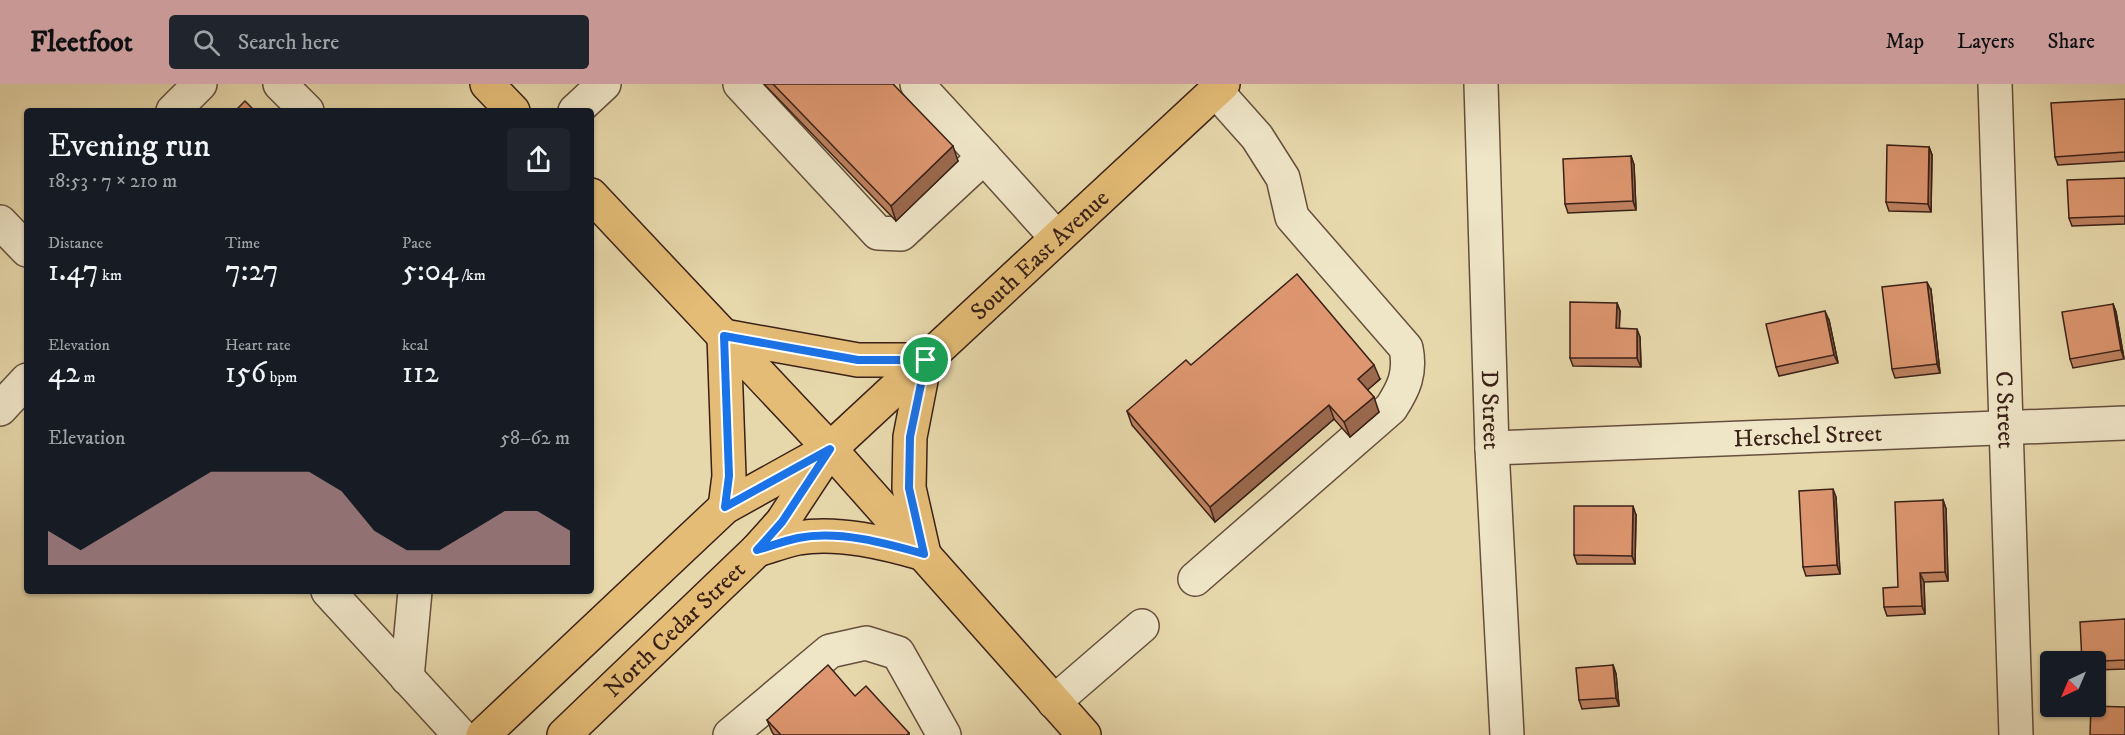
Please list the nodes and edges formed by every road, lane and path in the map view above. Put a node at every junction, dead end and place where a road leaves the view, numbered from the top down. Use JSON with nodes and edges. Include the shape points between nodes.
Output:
{"nodes":[{"id":1,"x":200,"y":84,"type":"edge"},
{"id":2,"x":280,"y":84,"type":"edge"},
{"id":3,"x":487,"y":84,"type":"edge"},
{"id":4,"x":604,"y":84,"type":"edge"},
{"id":5,"x":740,"y":84,"type":"edge"},
{"id":6,"x":917,"y":84,"type":"edge"},
{"id":7,"x":1481,"y":84,"type":"edge"},
{"id":8,"x":1995,"y":84,"type":"edge"},
{"id":9,"x":1220,"y":87,"type":"edge"},
{"id":10,"x":176,"y":108,"type":"edge"},
{"id":11,"x":304,"y":108,"type":"edge"},
{"id":12,"x":510,"y":108,"type":"edge"},
{"id":13,"x":578,"y":108,"type":"edge"},
{"id":14,"x":984,"y":157,"type":"junction"},
{"id":15,"x":594,"y":198,"type":"edge"},
{"id":16,"x":0,"y":222,"type":"edge"},
{"id":17,"x":1057,"y":238,"type":"junction"},
{"id":18,"x":24,"y":247,"type":"edge"},
{"id":19,"x":724,"y":336,"type":"junction"},
{"id":20,"x":926,"y":360,"type":"junction"},
{"id":21,"x":24,"y":383,"type":"edge"},
{"id":22,"x":0,"y":409,"type":"edge"},
{"id":23,"x":2125,"y":423,"type":"edge"},
{"id":24,"x":2006,"y":428,"type":"junction"},
{"id":25,"x":1492,"y":448,"type":"junction"},
{"id":26,"x":830,"y":449,"type":"junction"},
{"id":27,"x":725,"y":507,"type":"junction"},
{"id":28,"x":757,"y":550,"type":"junction"},
{"id":29,"x":924,"y":554,"type":"junction"},
{"id":30,"x":1195,"y":579,"type":"dead end"},
{"id":31,"x":331,"y":594,"type":"edge"},
{"id":32,"x":415,"y":594,"type":"edge"},
{"id":33,"x":1142,"y":626,"type":"dead end"},
{"id":34,"x":407,"y":678,"type":"junction"},
{"id":35,"x":1054,"y":702,"type":"junction"},
{"id":36,"x":460,"y":735,"type":"edge"},
{"id":37,"x":483,"y":735,"type":"edge"},
{"id":38,"x":564,"y":735,"type":"edge"},
{"id":39,"x":730,"y":735,"type":"edge"},
{"id":40,"x":944,"y":735,"type":"edge"},
{"id":41,"x":1084,"y":735,"type":"edge"},
{"id":42,"x":1507,"y":735,"type":"edge"},
{"id":43,"x":2016,"y":735,"type":"edge"}],
"edges":[{"from":1,"to":10,"type":"street"},
{"from":2,"to":11,"type":"street"},
{"from":3,"to":12,"type":"main road"},
{"from":4,"to":13,"type":"street"},
{"from":5,"to":14,"type":"street","via":[[878,232],[901,234]]},
{"from":6,"to":14,"type":"street"},
{"from":7,"to":25,"type":"street","name":"D Street"},
{"from":8,"to":24,"type":"street","name":"C Street"},
{"from":9,"to":17,"type":"main road","name":"South East Avenue"},
{"from":9,"to":30,"type":"street","via":[[1283,178],[1292,217],[1406,348],[1409,365],[1406,382],[1390,408]]},
{"from":14,"to":17,"type":"street"},
{"from":15,"to":19,"type":"main road"},
{"from":16,"to":18,"type":"street"},
{"from":17,"to":20,"type":"main road","name":"South East Avenue"},
{"from":19,"to":20,"type":"main road","via":[[858,360]]},
{"from":19,"to":26,"type":"main road"},
{"from":19,"to":27,"type":"main road","via":[[729,476]]},
{"from":20,"to":26,"type":"main road","name":"South East Avenue"},
{"from":20,"to":29,"type":"main road","via":[[910,437],[909,488]]},
{"from":21,"to":22,"type":"street"},
{"from":23,"to":24,"type":"street","name":"Herschel Street"},
{"from":24,"to":25,"type":"street","name":"Herschel Street"},
{"from":24,"to":43,"type":"street","name":"C Street"},
{"from":25,"to":42,"type":"street","name":"D Street"},
{"from":26,"to":27,"type":"main road"},
{"from":26,"to":28,"type":"main road","name":"North Cedar Street","via":[[782,522]]},
{"from":26,"to":29,"type":"main road"},
{"from":27,"to":37,"type":"main road"},
{"from":28,"to":29,"type":"main road","via":[[800,538],[830,538],[884,543]]},
{"from":28,"to":38,"type":"main road","name":"North Cedar Street"},
{"from":29,"to":35,"type":"main road"},
{"from":31,"to":34,"type":"street"},
{"from":32,"to":34,"type":"street"},
{"from":33,"to":35,"type":"street"},
{"from":34,"to":36,"type":"street"},
{"from":35,"to":41,"type":"main road"},
{"from":39,"to":40,"type":"street","via":[[830,651],[866,643],[898,653]]}]}
